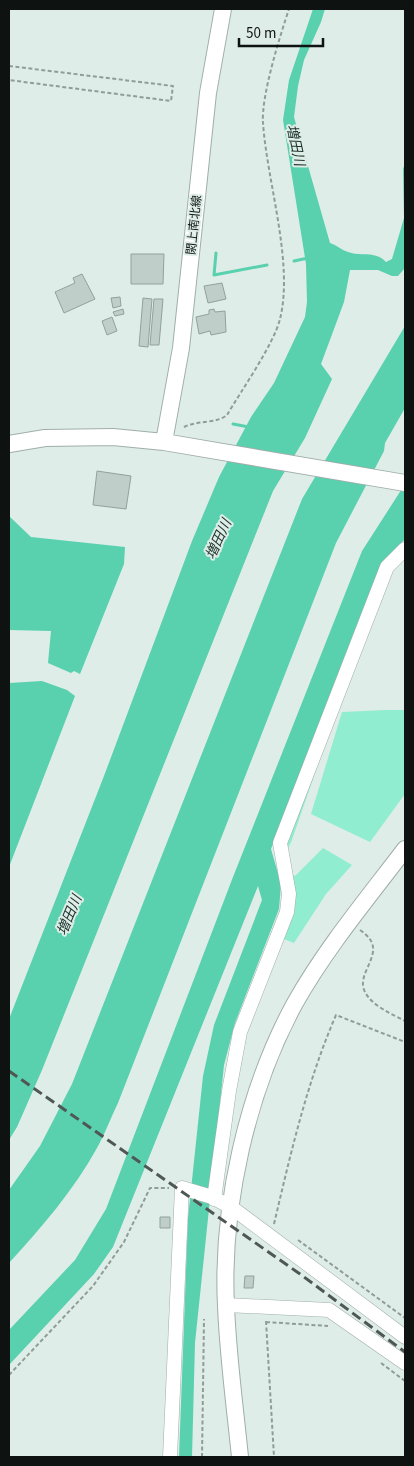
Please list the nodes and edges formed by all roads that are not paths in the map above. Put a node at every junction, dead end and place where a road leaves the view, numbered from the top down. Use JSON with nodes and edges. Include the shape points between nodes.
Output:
{"nodes":[{"id":1,"x":223,"y":9,"type":"edge"},
{"id":2,"x":164,"y":442,"type":"junction"},
{"id":3,"x":9,"y":444,"type":"edge"},
{"id":4,"x":393,"y":481,"type":"edge"},
{"id":5,"x":405,"y":549,"type":"edge"},
{"id":6,"x":405,"y":849,"type":"edge"},
{"id":7,"x":213,"y":1198,"type":"junction"},
{"id":8,"x":231,"y":1207,"type":"junction"},
{"id":9,"x":226,"y":1305,"type":"junction"},
{"id":10,"x":405,"y":1337,"type":"edge"},
{"id":11,"x":405,"y":1363,"type":"edge"},
{"id":12,"x":170,"y":1457,"type":"edge"},
{"id":13,"x":240,"y":1457,"type":"edge"}],
"edges":[{"from":1,"to":2,"type":"street","name":"閖上南北線","via":[[202,138],[181,348]]},
{"from":2,"to":3,"type":"street","via":[[92,437],[45,438]]},
{"from":2,"to":4,"type":"street"},
{"from":5,"to":7,"type":"street","via":[[388,567],[280,843],[289,894],[287,912],[240,1032]]},
{"from":6,"to":8,"type":"street","via":[[348,923],[295,1004],[249,1117]]},
{"from":7,"to":8,"type":"street"},
{"from":7,"to":12,"type":"street","via":[[184,1188]]},
{"from":8,"to":9,"type":"street"},
{"from":8,"to":10,"type":"street"},
{"from":9,"to":11,"type":"street","via":[[329,1310]]},
{"from":9,"to":13,"type":"street"}]}
